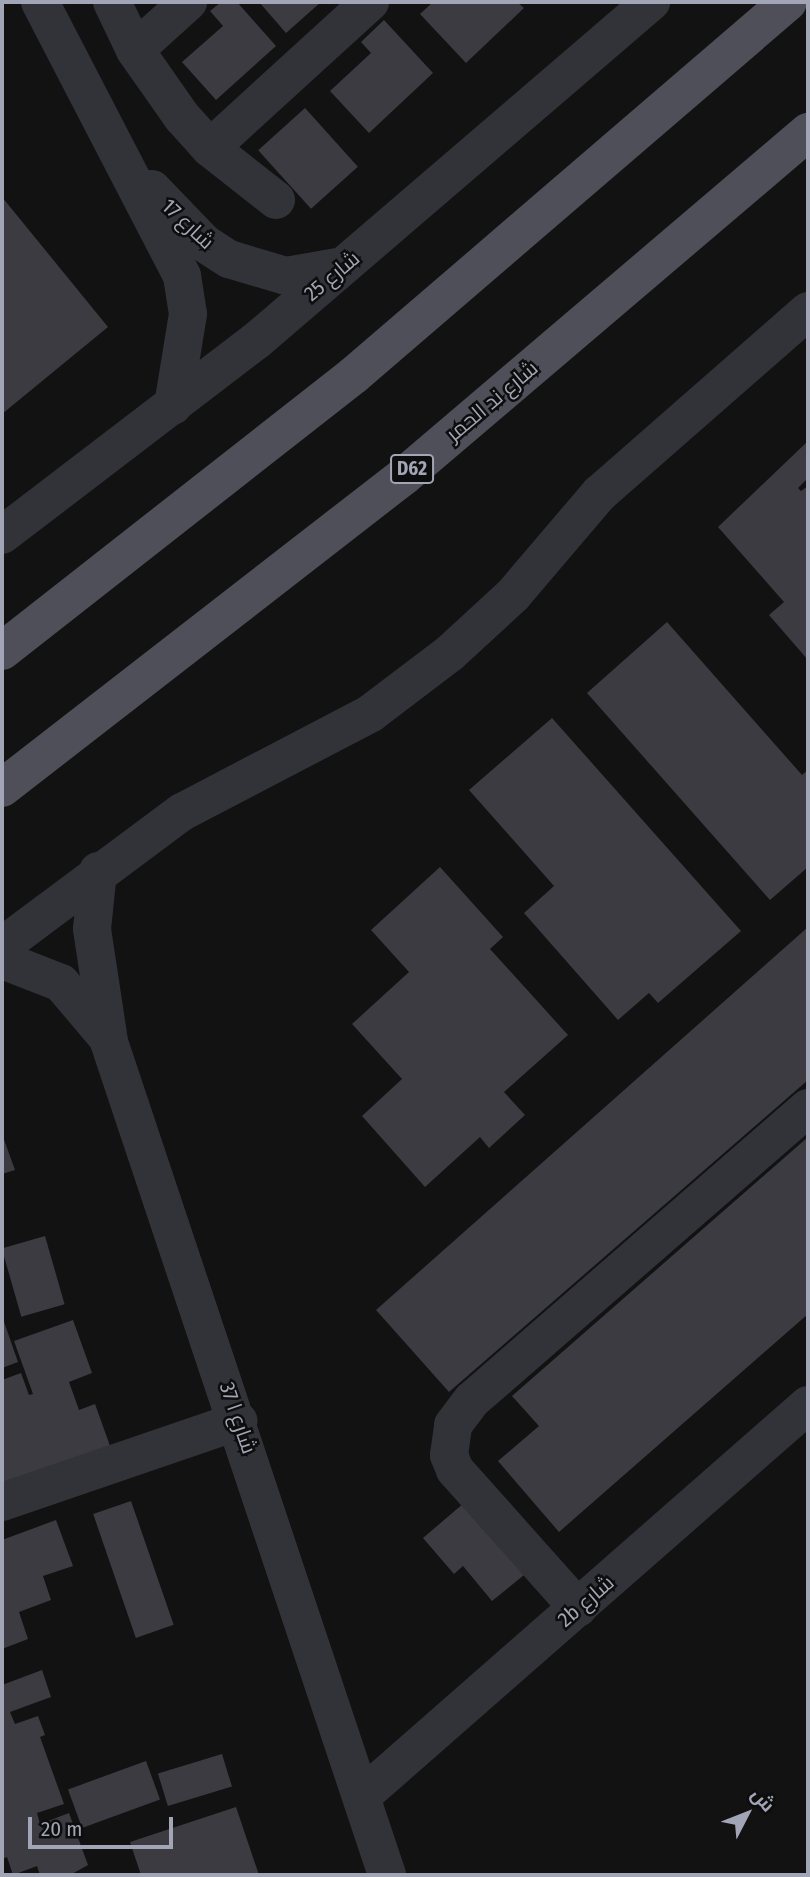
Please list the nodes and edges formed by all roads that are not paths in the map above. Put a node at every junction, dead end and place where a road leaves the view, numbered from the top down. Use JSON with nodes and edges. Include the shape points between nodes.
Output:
{"nodes":[{"id":1,"x":40,"y":2,"type":"edge"},
{"id":2,"x":112,"y":2,"type":"edge"},
{"id":3,"x":188,"y":2,"type":"edge"},
{"id":4,"x":370,"y":2,"type":"edge"},
{"id":5,"x":651,"y":2,"type":"edge"},
{"id":6,"x":788,"y":2,"type":"edge"},
{"id":7,"x":135,"y":50,"type":"junction"},
{"id":8,"x":808,"y":132,"type":"edge"},
{"id":9,"x":210,"y":148,"type":"junction"},
{"id":10,"x":127,"y":162,"type":"junction"},
{"id":11,"x":276,"y":200,"type":"dead end"},
{"id":12,"x":343,"y":266,"type":"junction"},
{"id":13,"x":808,"y":311,"type":"edge"},
{"id":14,"x":173,"y":406,"type":"junction"},
{"id":15,"x":2,"y":535,"type":"edge"},
{"id":16,"x":2,"y":651,"type":"edge"},
{"id":17,"x":2,"y":788,"type":"edge"},
{"id":18,"x":98,"y":871,"type":"junction"},
{"id":19,"x":2,"y":946,"type":"edge"},
{"id":20,"x":2,"y":960,"type":"edge"},
{"id":21,"x":109,"y":1042,"type":"junction"},
{"id":22,"x":808,"y":1108,"type":"edge"},
{"id":23,"x":808,"y":1405,"type":"edge"},
{"id":24,"x":239,"y":1421,"type":"junction"},
{"id":25,"x":2,"y":1502,"type":"edge"},
{"id":26,"x":578,"y":1608,"type":"junction"},
{"id":27,"x":362,"y":1796,"type":"junction"},
{"id":28,"x":387,"y":1875,"type":"edge"}],
"edges":[{"from":1,"to":10,"type":"street","name":"شارع 17"},
{"from":2,"to":7,"type":"street"},
{"from":3,"to":7,"type":"street"},
{"from":4,"to":9,"type":"street"},
{"from":5,"to":12,"type":"street","name":"شارع 25"},
{"from":6,"to":16,"type":"main road","via":[[354,375]]},
{"from":7,"to":9,"type":"street"},
{"from":8,"to":17,"type":"main road","name":"شارع ند الحمر","number":"D62","via":[[404,476]]},
{"from":9,"to":11,"type":"street"},
{"from":10,"to":12,"type":"street","name":"شارع 17","via":[[204,243],[229,259],[286,276]]},
{"from":10,"to":14,"type":"street","name":"شارع 17","via":[[182,276],[188,314]]},
{"from":12,"to":14,"type":"street","name":"شارع 25"},
{"from":13,"to":18,"type":"street","via":[[599,494],[513,595],[450,653],[371,713],[225,787]]},
{"from":14,"to":15,"type":"street","name":"شارع 25"},
{"from":18,"to":19,"type":"street"},
{"from":18,"to":21,"type":"street","name":"شارع ا 37","via":[[92,929]]},
{"from":20,"to":21,"type":"street","name":"شارع ا 37","via":[[61,983],[97,1019]]},
{"from":21,"to":24,"type":"street","name":"شارع ا 37"},
{"from":22,"to":26,"type":"street","via":[[472,1400],[453,1424],[449,1455],[455,1470]]},
{"from":23,"to":26,"type":"street","name":"2b شارع"},
{"from":24,"to":25,"type":"street"},
{"from":24,"to":27,"type":"street","name":"شارع ا 37"},
{"from":26,"to":27,"type":"street","name":"2b شارع"},
{"from":27,"to":28,"type":"street","name":"شارع ا 37"}]}
